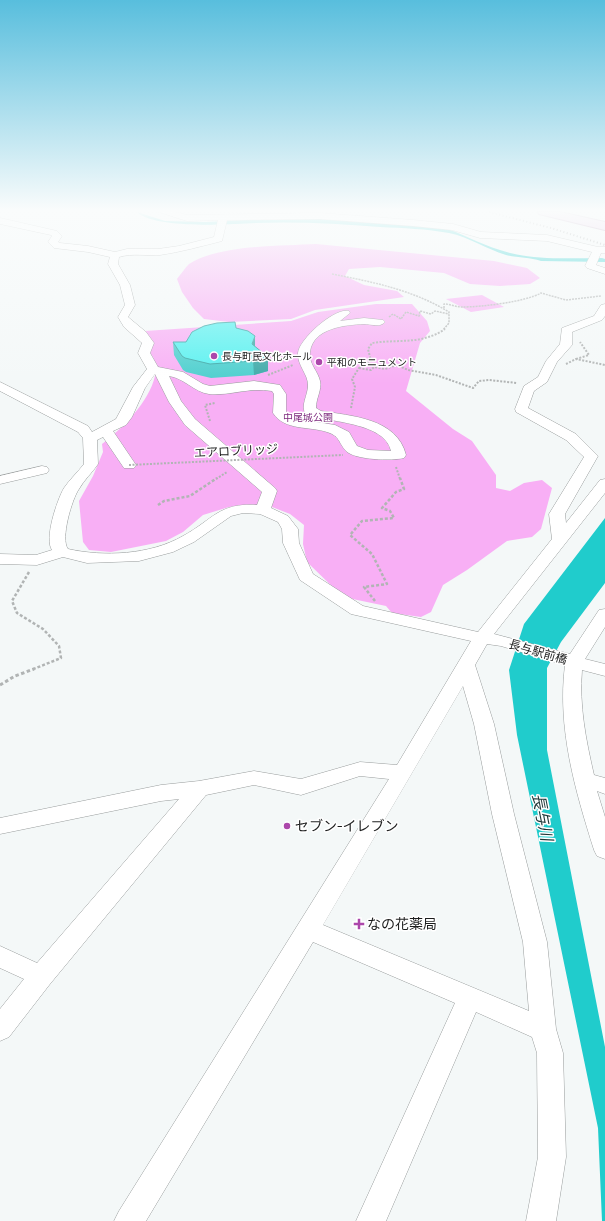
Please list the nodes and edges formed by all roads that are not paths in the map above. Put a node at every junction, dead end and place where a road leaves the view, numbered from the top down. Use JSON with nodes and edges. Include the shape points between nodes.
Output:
{"nodes":[{"id":1,"x":116,"y":269,"type":"edge"},
{"id":2,"x":605,"y":307,"type":"edge"},
{"id":3,"x":345,"y":313,"type":"dead end"},
{"id":4,"x":384,"y":320,"type":"road end"},
{"id":5,"x":325,"y":327,"type":"junction"},
{"id":6,"x":158,"y":371,"type":"junction"},
{"id":7,"x":0,"y":386,"type":"edge"},
{"id":8,"x":106,"y":431,"type":"junction"},
{"id":9,"x":90,"y":438,"type":"junction"},
{"id":10,"x":129,"y":465,"type":"road end"},
{"id":11,"x":42,"y":470,"type":"dead end"},
{"id":12,"x":0,"y":480,"type":"edge"},
{"id":13,"x":605,"y":484,"type":"edge"},
{"id":14,"x":263,"y":510,"type":"junction"},
{"id":15,"x":560,"y":539,"type":"junction"},
{"id":16,"x":62,"y":552,"type":"junction"},
{"id":17,"x":0,"y":559,"type":"edge"},
{"id":18,"x":605,"y":614,"type":"edge"},
{"id":19,"x":492,"y":640,"type":"junction"},
{"id":20,"x":574,"y":662,"type":"junction"},
{"id":21,"x":466,"y":665,"type":"junction"},
{"id":22,"x":605,"y":670,"type":"edge"},
{"id":23,"x":402,"y":773,"type":"junction"},
{"id":24,"x":585,"y":780,"type":"junction"},
{"id":25,"x":605,"y":786,"type":"edge"},
{"id":26,"x":199,"y":789,"type":"junction"},
{"id":27,"x":0,"y":826,"type":"edge"},
{"id":28,"x":605,"y":850,"type":"edge"},
{"id":29,"x":308,"y":929,"type":"junction"},
{"id":30,"x":0,"y":956,"type":"edge"},
{"id":31,"x":41,"y":976,"type":"junction"},
{"id":32,"x":470,"y":998,"type":"junction"},
{"id":33,"x":543,"y":1029,"type":"junction"},
{"id":34,"x":0,"y":1030,"type":"edge"},
{"id":35,"x":129,"y":1221,"type":"edge"},
{"id":36,"x":371,"y":1221,"type":"edge"},
{"id":37,"x":541,"y":1221,"type":"edge"}],
"edges":[{"from":1,"to":6,"type":"street","via":[[125,284],[130,306],[123,317],[143,334],[148,343],[144,353]]},
{"from":2,"to":15,"type":"street","via":[[598,318],[566,330],[566,345],[552,361],[543,379],[528,389],[522,409],[571,437],[591,456],[558,514]]},
{"from":3,"to":5,"type":"street"},
{"from":4,"to":5,"type":"street"},
{"from":5,"to":6,"type":"street","via":[[308,340],[303,354],[315,387],[309,405],[311,412],[322,417],[350,419],[374,428],[392,439],[399,455],[366,454],[352,448],[344,435],[330,428],[289,420],[279,413],[280,394],[276,388],[256,385],[219,390],[204,389],[177,373]]},
{"from":6,"to":8,"type":"street","via":[[138,387],[121,422]]},
{"from":6,"to":14,"type":"street","via":[[175,402],[195,426],[270,491]]},
{"from":7,"to":9,"type":"street","via":[[83,429]]},
{"from":8,"to":9,"type":"street"},
{"from":8,"to":10,"type":"street"},
{"from":9,"to":16,"type":"street","via":[[92,464],[71,489],[65,502],[56,539],[57,546]]},
{"from":11,"to":12,"type":"street"},
{"from":13,"to":15,"type":"street"},
{"from":14,"to":16,"type":"street","via":[[242,509],[226,513],[189,539],[167,549],[139,556],[87,558]]},
{"from":14,"to":19,"type":"street","name":"長与駅前橋","via":[[283,519],[290,529],[291,543],[306,577],[357,610]]},
{"from":15,"to":19,"type":"street"},
{"from":16,"to":17,"type":"street","via":[[37,560]]},
{"from":18,"to":20,"type":"street"},
{"from":19,"to":20,"type":"street","name":"長与駅前橋"},
{"from":19,"to":21,"type":"street"},
{"from":20,"to":22,"type":"street","name":"長与駅前橋"},
{"from":20,"to":24,"type":"street","via":[[571,690],[575,734]]},
{"from":21,"to":23,"type":"street"},
{"from":21,"to":33,"type":"street","via":[[484,724],[503,814],[535,942]]},
{"from":23,"to":26,"type":"street","via":[[360,769],[301,787],[254,778]]},
{"from":23,"to":29,"type":"street"},
{"from":24,"to":25,"type":"street"},
{"from":24,"to":28,"type":"street"},
{"from":26,"to":27,"type":"street","via":[[161,793]]},
{"from":26,"to":31,"type":"street"},
{"from":29,"to":32,"type":"street"},
{"from":29,"to":35,"type":"street"},
{"from":30,"to":31,"type":"street"},
{"from":31,"to":34,"type":"street"},
{"from":32,"to":33,"type":"street"},
{"from":32,"to":36,"type":"street"},
{"from":33,"to":37,"type":"street","via":[[550,1053],[552,1157]]}]}
